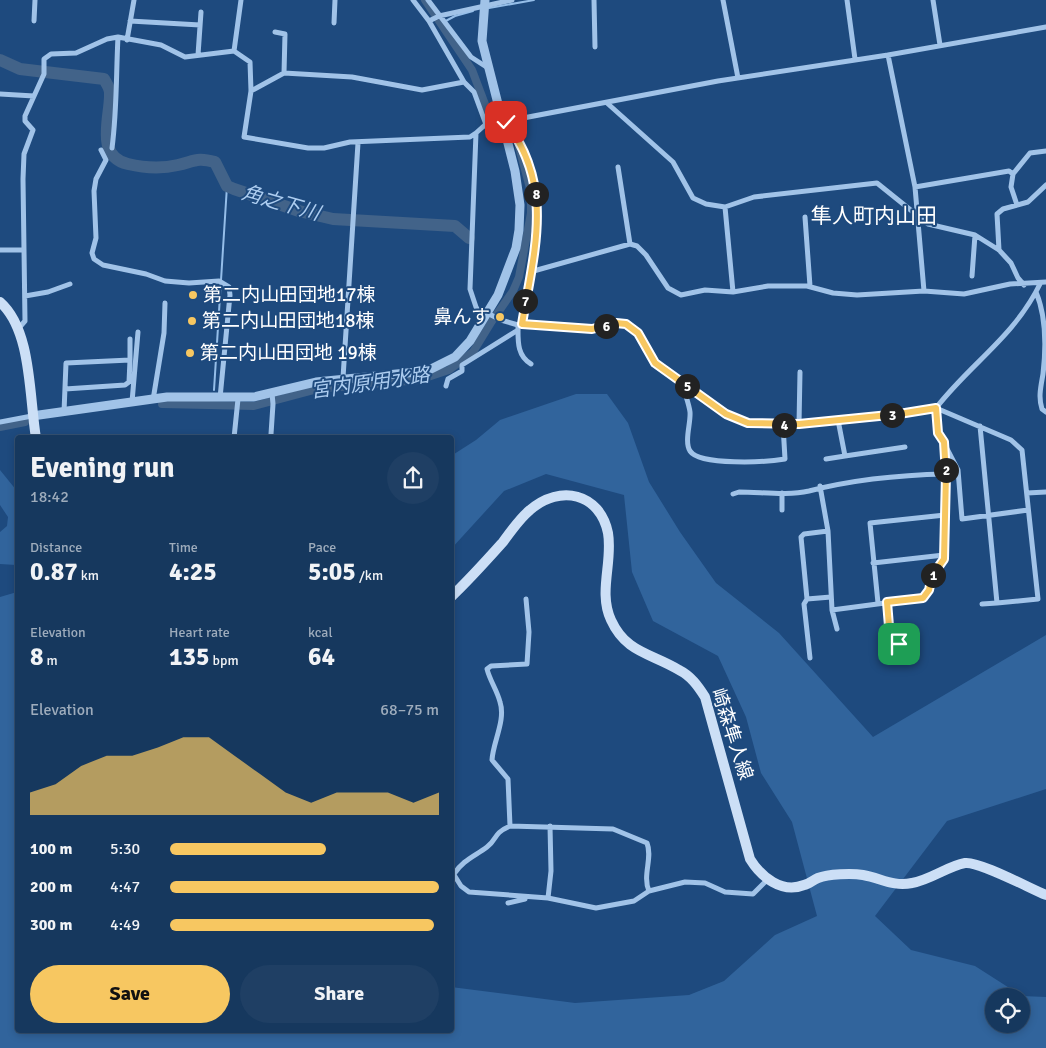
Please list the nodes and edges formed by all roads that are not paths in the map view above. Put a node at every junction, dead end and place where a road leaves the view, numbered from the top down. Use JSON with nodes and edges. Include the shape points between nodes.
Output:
{"nodes":[{"id":1,"x":35,"y":0,"type":"edge"},
{"id":2,"x":134,"y":0,"type":"edge"},
{"id":3,"x":241,"y":0,"type":"edge"},
{"id":4,"x":335,"y":0,"type":"edge"},
{"id":5,"x":413,"y":0,"type":"edge"},
{"id":6,"x":428,"y":0,"type":"edge"},
{"id":7,"x":512,"y":0,"type":"edge"},
{"id":8,"x":594,"y":0,"type":"edge"},
{"id":9,"x":723,"y":0,"type":"edge"},
{"id":10,"x":847,"y":0,"type":"edge"},
{"id":11,"x":933,"y":0,"type":"edge"},
{"id":12,"x":485,"y":3,"type":"edge"},
{"id":13,"x":200,"y":12,"type":"dead end"},
{"id":14,"x":440,"y":17,"type":"junction"},
{"id":15,"x":34,"y":21,"type":"dead end"},
{"id":16,"x":130,"y":21,"type":"junction"},
{"id":17,"x":429,"y":21,"type":"junction"},
{"id":18,"x":334,"y":23,"type":"dead end"},
{"id":19,"x":200,"y":25,"type":"junction"},
{"id":20,"x":1046,"y":27,"type":"edge"},
{"id":21,"x":275,"y":32,"type":"dead end"},
{"id":22,"x":118,"y":37,"type":"junction"},
{"id":23,"x":127,"y":40,"type":"junction"},
{"id":24,"x":940,"y":45,"type":"junction"},
{"id":25,"x":595,"y":46,"type":"dead end"},
{"id":26,"x":234,"y":52,"type":"junction"},
{"id":27,"x":198,"y":55,"type":"junction"},
{"id":28,"x":888,"y":55,"type":"junction"},
{"id":29,"x":855,"y":59,"type":"junction"},
{"id":30,"x":488,"y":68,"type":"junction"},
{"id":31,"x":284,"y":73,"type":"junction"},
{"id":32,"x":738,"y":78,"type":"junction"},
{"id":33,"x":464,"y":82,"type":"junction"},
{"id":34,"x":251,"y":91,"type":"junction"},
{"id":35,"x":0,"y":94,"type":"edge"},
{"id":36,"x":34,"y":96,"type":"junction"},
{"id":37,"x":607,"y":103,"type":"junction"},
{"id":38,"x":504,"y":122,"type":"junction"},
{"id":39,"x":486,"y":124,"type":"junction"},
{"id":40,"x":476,"y":133,"type":"junction"},
{"id":41,"x":506,"y":142,"type":"junction"},
{"id":42,"x":358,"y":143,"type":"junction"},
{"id":43,"x":112,"y":148,"type":"dead end"},
{"id":44,"x":101,"y":150,"type":"dead end"},
{"id":45,"x":1046,"y":150,"type":"edge"},
{"id":46,"x":618,"y":167,"type":"dead end"},
{"id":47,"x":1013,"y":174,"type":"junction"},
{"id":48,"x":1046,"y":184,"type":"edge"},
{"id":49,"x":915,"y":186,"type":"junction"},
{"id":50,"x":1017,"y":205,"type":"junction"},
{"id":51,"x":725,"y":207,"type":"junction"},
{"id":52,"x":916,"y":216,"type":"junction"},
{"id":53,"x":805,"y":217,"type":"dead end"},
{"id":54,"x":976,"y":235,"type":"junction"},
{"id":55,"x":630,"y":244,"type":"junction"},
{"id":56,"x":0,"y":250,"type":"edge"},
{"id":57,"x":23,"y":250,"type":"junction"},
{"id":58,"x":999,"y":250,"type":"junction"},
{"id":59,"x":530,"y":272,"type":"junction"},
{"id":60,"x":972,"y":276,"type":"dead end"},
{"id":61,"x":1043,"y":283,"type":"edge"},
{"id":62,"x":70,"y":284,"type":"dead end"},
{"id":63,"x":1024,"y":285,"type":"junction"},
{"id":64,"x":810,"y":286,"type":"junction"},
{"id":65,"x":924,"y":291,"type":"junction"},
{"id":66,"x":732,"y":292,"type":"junction"},
{"id":67,"x":1036,"y":292,"type":"junction"},
{"id":68,"x":25,"y":296,"type":"junction"},
{"id":69,"x":0,"y":302,"type":"edge"},
{"id":70,"x":165,"y":303,"type":"dead end"},
{"id":71,"x":485,"y":316,"type":"junction"},
{"id":72,"x":519,"y":326,"type":"junction"},
{"id":73,"x":18,"y":329,"type":"junction"},
{"id":74,"x":138,"y":332,"type":"dead end"},
{"id":75,"x":130,"y":339,"type":"dead end"},
{"id":76,"x":130,"y":360,"type":"junction"},
{"id":77,"x":458,"y":361,"type":"junction"},
{"id":78,"x":530,"y":364,"type":"dead end"},
{"id":79,"x":800,"y":372,"type":"dead end"},
{"id":80,"x":343,"y":378,"type":"junction"},
{"id":81,"x":682,"y":382,"type":"junction"},
{"id":82,"x":446,"y":386,"type":"dead end"},
{"id":83,"x":65,"y":389,"type":"junction"},
{"id":84,"x":272,"y":395,"type":"junction"},
{"id":85,"x":220,"y":398,"type":"junction"},
{"id":86,"x":153,"y":400,"type":"junction"},
{"id":87,"x":238,"y":400,"type":"junction"},
{"id":88,"x":132,"y":403,"type":"junction"},
{"id":89,"x":936,"y":408,"type":"junction"},
{"id":90,"x":64,"y":412,"type":"junction"},
{"id":91,"x":1046,"y":412,"type":"edge"},
{"id":92,"x":32,"y":416,"type":"junction"},
{"id":93,"x":838,"y":420,"type":"junction"},
{"id":94,"x":0,"y":422,"type":"edge"},
{"id":95,"x":799,"y":424,"type":"junction"},
{"id":96,"x":783,"y":425,"type":"junction"},
{"id":97,"x":980,"y":426,"type":"junction"},
{"id":98,"x":271,"y":434,"type":"dead end"},
{"id":99,"x":35,"y":435,"type":"edge"},
{"id":100,"x":234,"y":435,"type":"edge"},
{"id":101,"x":944,"y":442,"type":"junction"},
{"id":102,"x":905,"y":447,"type":"dead end"},
{"id":103,"x":845,"y":456,"type":"junction"},
{"id":104,"x":826,"y":459,"type":"dead end"},
{"id":105,"x":946,"y":474,"type":"junction"},
{"id":106,"x":820,"y":486,"type":"junction"},
{"id":107,"x":1046,"y":492,"type":"edge"},
{"id":108,"x":782,"y":493,"type":"junction"},
{"id":109,"x":1027,"y":493,"type":"junction"},
{"id":110,"x":733,"y":494,"type":"dead end"},
{"id":111,"x":782,"y":510,"type":"dead end"},
{"id":112,"x":1028,"y":510,"type":"junction"},
{"id":113,"x":945,"y":515,"type":"junction"},
{"id":114,"x":988,"y":515,"type":"junction"},
{"id":115,"x":828,"y":531,"type":"junction"},
{"id":116,"x":944,"y":555,"type":"junction"},
{"id":117,"x":873,"y":563,"type":"junction"},
{"id":118,"x":454,"y":594,"type":"edge"},
{"id":119,"x":832,"y":597,"type":"junction"},
{"id":120,"x":526,"y":599,"type":"dead end"},
{"id":121,"x":807,"y":599,"type":"junction"},
{"id":122,"x":887,"y":602,"type":"junction"},
{"id":123,"x":996,"y":603,"type":"junction"},
{"id":124,"x":878,"y":604,"type":"junction"},
{"id":125,"x":982,"y":604,"type":"dead end"},
{"id":126,"x":832,"y":610,"type":"junction"},
{"id":127,"x":837,"y":629,"type":"dead end"},
{"id":128,"x":890,"y":638,"type":"dead end"},
{"id":129,"x":810,"y":658,"type":"dead end"},
{"id":130,"x":510,"y":826,"type":"junction"},
{"id":131,"x":550,"y":826,"type":"junction"},
{"id":132,"x":454,"y":870,"type":"edge"},
{"id":133,"x":454,"y":875,"type":"edge"},
{"id":134,"x":768,"y":879,"type":"junction"},
{"id":135,"x":649,"y":891,"type":"junction"},
{"id":136,"x":1046,"y":895,"type":"edge"},
{"id":137,"x":530,"y":898,"type":"junction"},
{"id":138,"x":548,"y":898,"type":"junction"},
{"id":139,"x":508,"y":903,"type":"dead end"}],
"edges":[{"from":1,"to":15,"type":"street"},
{"from":2,"to":16,"type":"street"},
{"from":3,"to":26,"type":"street"},
{"from":4,"to":18,"type":"street"},
{"from":5,"to":17,"type":"street"},
{"from":6,"to":14,"type":"street"},
{"from":7,"to":12,"type":"street"},
{"from":8,"to":25,"type":"street"},
{"from":9,"to":32,"type":"street"},
{"from":10,"to":29,"type":"street"},
{"from":11,"to":24,"type":"street"},
{"from":12,"to":14,"type":"street"},
{"from":12,"to":30,"type":"street","via":[[482,41]]},
{"from":13,"to":19,"type":"street"},
{"from":14,"to":17,"type":"street"},
{"from":14,"to":30,"type":"street","via":[[471,57]]},
{"from":16,"to":19,"type":"street"},
{"from":16,"to":23,"type":"street"},
{"from":17,"to":33,"type":"street"},
{"from":19,"to":27,"type":"street"},
{"from":20,"to":24,"type":"street"},
{"from":21,"to":31,"type":"street","via":[[286,34]]},
{"from":22,"to":23,"type":"street"},
{"from":22,"to":36,"type":"street","via":[[76,53],[51,54],[44,59],[44,74]]},
{"from":22,"to":43,"type":"street","via":[[117,110]]},
{"from":23,"to":27,"type":"street","via":[[161,44],[185,57]]},
{"from":24,"to":28,"type":"street"},
{"from":26,"to":27,"type":"street"},
{"from":26,"to":34,"type":"street","via":[[250,62]]},
{"from":28,"to":29,"type":"street"},
{"from":28,"to":49,"type":"street"},
{"from":29,"to":32,"type":"street"},
{"from":30,"to":38,"type":"street"},
{"from":31,"to":33,"type":"street","via":[[352,76],[422,90]]},
{"from":31,"to":34,"type":"street"},
{"from":32,"to":37,"type":"street"},
{"from":33,"to":39,"type":"street","via":[[474,92]]},
{"from":34,"to":42,"type":"street","via":[[244,137],[308,148]]},
{"from":35,"to":36,"type":"street"},
{"from":36,"to":57,"type":"street","via":[[25,116],[33,130],[24,154]]},
{"from":37,"to":38,"type":"street"},
{"from":37,"to":51,"type":"street","via":[[673,162],[693,198]]},
{"from":38,"to":41,"type":"street"},
{"from":38,"to":59,"type":"street","via":[[516,135],[528,158],[535,185],[538,206]]},
{"from":39,"to":40,"type":"street"},
{"from":39,"to":41,"type":"street","via":[[488,130]]},
{"from":40,"to":42,"type":"street","via":[[470,137]]},
{"from":40,"to":71,"type":"street","via":[[470,289],[476,307]]},
{"from":41,"to":71,"type":"street","via":[[520,205],[519,230],[508,273]]},
{"from":42,"to":80,"type":"street"},
{"from":44,"to":85,"type":"street","via":[[106,160],[94,191],[94,259],[103,266],[165,281],[229,286]]},
{"from":45,"to":47,"type":"street","via":[[1030,152]]},
{"from":46,"to":55,"type":"street"},
{"from":47,"to":49,"type":"street","via":[[1009,171]]},
{"from":47,"to":50,"type":"street","via":[[1011,187]]},
{"from":48,"to":50,"type":"street","via":[[1028,202]]},
{"from":49,"to":52,"type":"street"},
{"from":50,"to":58,"type":"street","via":[[997,214]]},
{"from":51,"to":52,"type":"street","via":[[754,197],[877,183]]},
{"from":51,"to":66,"type":"street"},
{"from":52,"to":54,"type":"street","via":[[928,224]]},
{"from":52,"to":65,"type":"street"},
{"from":53,"to":64,"type":"street"},
{"from":54,"to":58,"type":"street"},
{"from":54,"to":60,"type":"street"},
{"from":55,"to":59,"type":"street"},
{"from":55,"to":66,"type":"street","via":[[638,246],[668,288],[680,295],[705,290]]},
{"from":56,"to":57,"type":"street"},
{"from":57,"to":68,"type":"street"},
{"from":58,"to":63,"type":"street"},
{"from":59,"to":72,"type":"street"},
{"from":61,"to":63,"type":"street"},
{"from":61,"to":67,"type":"street"},
{"from":62,"to":68,"type":"street"},
{"from":63,"to":65,"type":"street","via":[[1010,284],[964,294]]},
{"from":64,"to":65,"type":"street","via":[[833,293],[857,295]]},
{"from":64,"to":66,"type":"street","via":[[768,286]]},
{"from":67,"to":89,"type":"street","via":[[1011,330]]},
{"from":67,"to":91,"type":"street","via":[[1043,304],[1046,323],[1039,401]]},
{"from":68,"to":73,"type":"street","via":[[26,321]]},
{"from":69,"to":73,"type":"main road","via":[[10,312]]},
{"from":70,"to":86,"type":"street","via":[[164,332]]},
{"from":71,"to":72,"type":"street"},
{"from":71,"to":77,"type":"street"},
{"from":72,"to":77,"type":"street","via":[[476,354]]},
{"from":72,"to":78,"type":"street","via":[[520,353]]},
{"from":72,"to":81,"type":"street","via":[[592,329],[626,324],[638,333],[655,363]]},
{"from":73,"to":92,"type":"main road"},
{"from":74,"to":88,"type":"street"},
{"from":75,"to":76,"type":"street"},
{"from":76,"to":83,"type":"street","via":[[125,385]]},
{"from":76,"to":83,"type":"street","via":[[66,363]]},
{"from":77,"to":80,"type":"street","via":[[427,371]]},
{"from":77,"to":82,"type":"street","via":[[462,371],[448,379]]},
{"from":79,"to":95,"type":"street"},
{"from":80,"to":84,"type":"street"},
{"from":81,"to":96,"type":"street","via":[[739,420]]},
{"from":81,"to":96,"type":"street","via":[[690,410],[688,444],[690,451],[700,458],[785,459]]},
{"from":83,"to":90,"type":"street"},
{"from":84,"to":87,"type":"street"},
{"from":84,"to":98,"type":"street"},
{"from":85,"to":86,"type":"street","via":[[167,397]]},
{"from":85,"to":87,"type":"street"},
{"from":86,"to":88,"type":"street"},
{"from":87,"to":100,"type":"street"},
{"from":88,"to":90,"type":"street"},
{"from":89,"to":93,"type":"street"},
{"from":89,"to":97,"type":"street"},
{"from":89,"to":101,"type":"street","via":[[938,433]]},
{"from":90,"to":92,"type":"street"},
{"from":92,"to":94,"type":"street"},
{"from":92,"to":99,"type":"main road"},
{"from":93,"to":95,"type":"street"},
{"from":93,"to":103,"type":"street"},
{"from":95,"to":96,"type":"street"},
{"from":97,"to":109,"type":"street","via":[[1011,440],[1022,450]]},
{"from":97,"to":114,"type":"street"},
{"from":101,"to":105,"type":"street"},
{"from":101,"to":114,"type":"street","via":[[958,470],[962,519]]},
{"from":102,"to":103,"type":"street"},
{"from":103,"to":104,"type":"street"},
{"from":105,"to":106,"type":"street","via":[[866,479]]},
{"from":105,"to":113,"type":"street"},
{"from":106,"to":108,"type":"street","via":[[809,491]]},
{"from":106,"to":115,"type":"street"},
{"from":107,"to":109,"type":"street"},
{"from":108,"to":110,"type":"street"},
{"from":108,"to":111,"type":"street"},
{"from":109,"to":112,"type":"street"},
{"from":112,"to":114,"type":"street"},
{"from":112,"to":123,"type":"street","via":[[1038,599]]},
{"from":113,"to":116,"type":"street"},
{"from":113,"to":117,"type":"street","via":[[870,523]]},
{"from":114,"to":123,"type":"street"},
{"from":115,"to":119,"type":"street"},
{"from":115,"to":121,"type":"street","via":[[801,537]]},
{"from":116,"to":117,"type":"street"},
{"from":116,"to":122,"type":"street","via":[[923,598]]},
{"from":117,"to":124,"type":"street"},
{"from":118,"to":134,"type":"main road","name":"崎森隼人線","via":[[534,507],[572,494],[597,507],[608,534],[605,597],[611,620],[621,637],[634,649],[679,670],[696,683],[705,697],[750,859]]},
{"from":119,"to":121,"type":"street"},
{"from":119,"to":126,"type":"street"},
{"from":120,"to":130,"type":"street","via":[[527,664],[487,669],[490,683],[501,703],[492,760],[508,779]]},
{"from":121,"to":129,"type":"street","via":[[804,604]]},
{"from":122,"to":124,"type":"street"},
{"from":122,"to":128,"type":"street"},
{"from":123,"to":125,"type":"street"},
{"from":124,"to":126,"type":"street"},
{"from":126,"to":127,"type":"street"},
{"from":130,"to":131,"type":"street"},
{"from":130,"to":132,"type":"street","via":[[498,831],[488,846]]},
{"from":131,"to":135,"type":"street","via":[[613,829],[647,843],[646,885]]},
{"from":131,"to":138,"type":"street"},
{"from":133,"to":137,"type":"street","via":[[469,892]]},
{"from":134,"to":135,"type":"street","via":[[752,894],[725,892],[705,883],[685,882]]},
{"from":134,"to":136,"type":"main road","name":"崎森隼人線","via":[[790,888],[818,878],[862,875],[893,884],[909,884],[965,863],[981,864]]},
{"from":135,"to":138,"type":"street","via":[[634,901],[596,908]]},
{"from":137,"to":138,"type":"street"},
{"from":137,"to":139,"type":"street"}]}
